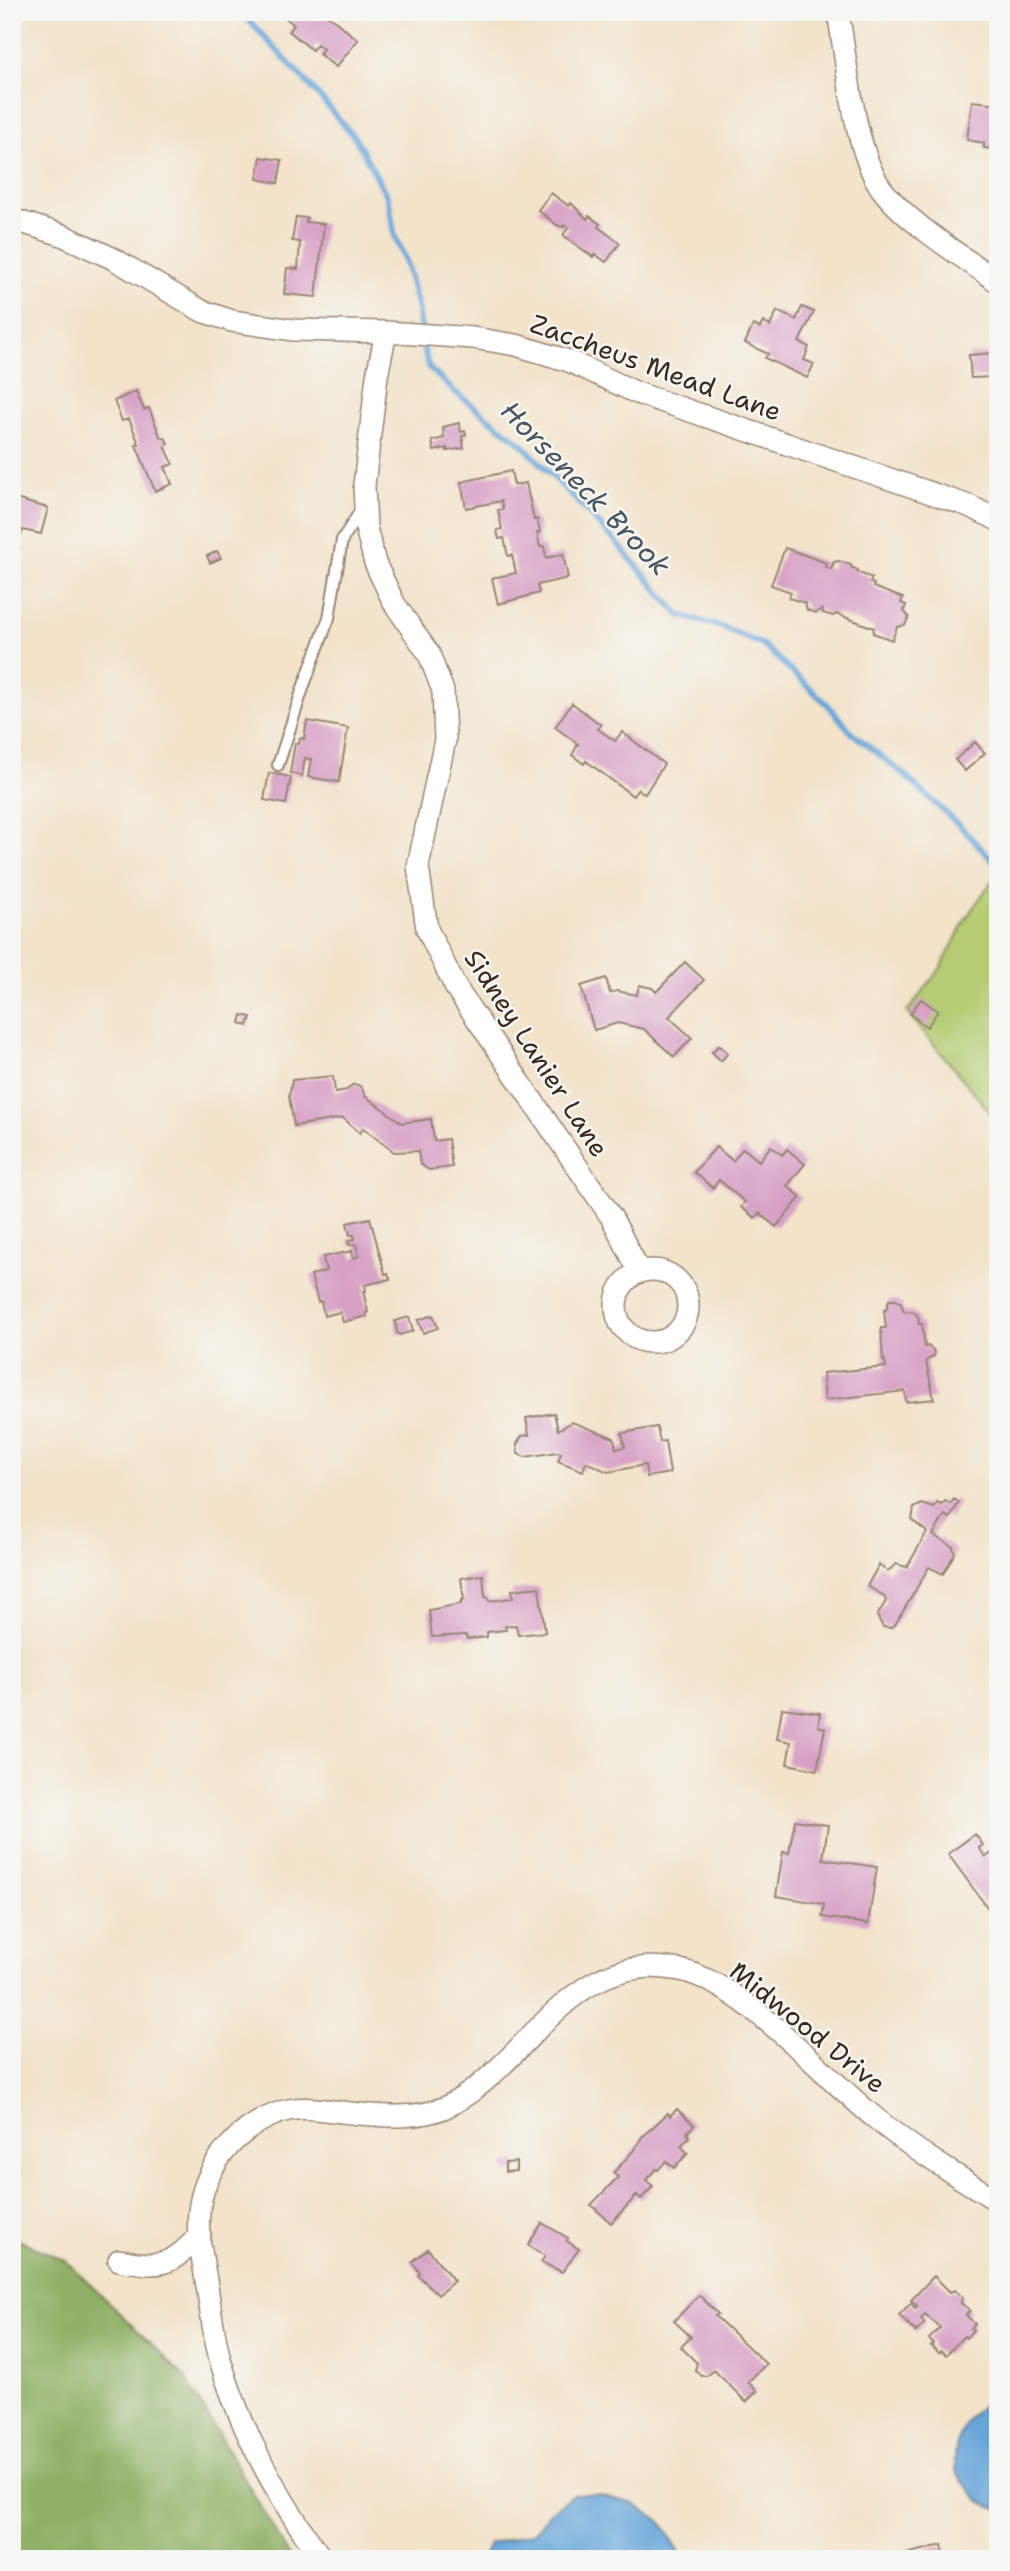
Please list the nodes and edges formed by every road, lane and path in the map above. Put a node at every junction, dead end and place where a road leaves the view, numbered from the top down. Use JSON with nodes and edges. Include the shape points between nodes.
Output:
{"nodes":[{"id":1,"x":838,"y":12,"type":"edge"},
{"id":2,"x":12,"y":219,"type":"edge"},
{"id":3,"x":998,"y":282,"type":"edge"},
{"id":4,"x":394,"y":333,"type":"junction"},
{"id":5,"x":365,"y":504,"type":"junction"},
{"id":6,"x":998,"y":520,"type":"edge"},
{"id":7,"x":278,"y":765,"type":"dead end"},
{"id":8,"x":639,"y":1271,"type":"dead end"},
{"id":9,"x":998,"y":2201,"type":"edge"},
{"id":10,"x":200,"y":2235,"type":"junction"},
{"id":11,"x":119,"y":2260,"type":"dead end"},
{"id":12,"x":321,"y":2559,"type":"edge"}],
"edges":[{"from":1,"to":3,"type":"street","via":[[858,134],[881,187],[918,223]]},
{"from":2,"to":4,"type":"street","name":"Zaccheus Mead Lane","via":[[62,234],[202,311],[232,321],[293,330]]},
{"from":4,"to":5,"type":"street","name":"Sidney Lanier Lane","via":[[377,376]]},
{"from":4,"to":6,"type":"street","name":"Zaccheus Mead Lane","via":[[516,345],[569,362],[637,393],[969,506]]},
{"from":5,"to":7,"type":"lane","via":[[342,540],[329,618]]},
{"from":5,"to":8,"type":"street","name":"Sidney Lanier Lane","via":[[375,563],[394,603],[429,654],[443,691],[445,740],[418,866],[427,929],[456,989],[612,1218]]},
{"from":9,"to":10,"type":"street","name":"Midwood Drive","via":[[939,2166],[874,2118],[743,2002],[711,1981],[684,1971],[627,1968],[592,1982],[555,2011],[478,2087],[447,2107],[391,2116],[309,2108],[263,2119],[220,2155],[199,2206]]},
{"from":10,"to":11,"type":"street","via":[[169,2262],[155,2266]]},
{"from":10,"to":12,"type":"street","name":"Midwood Drive","via":[[222,2366],[250,2439]]}]}
